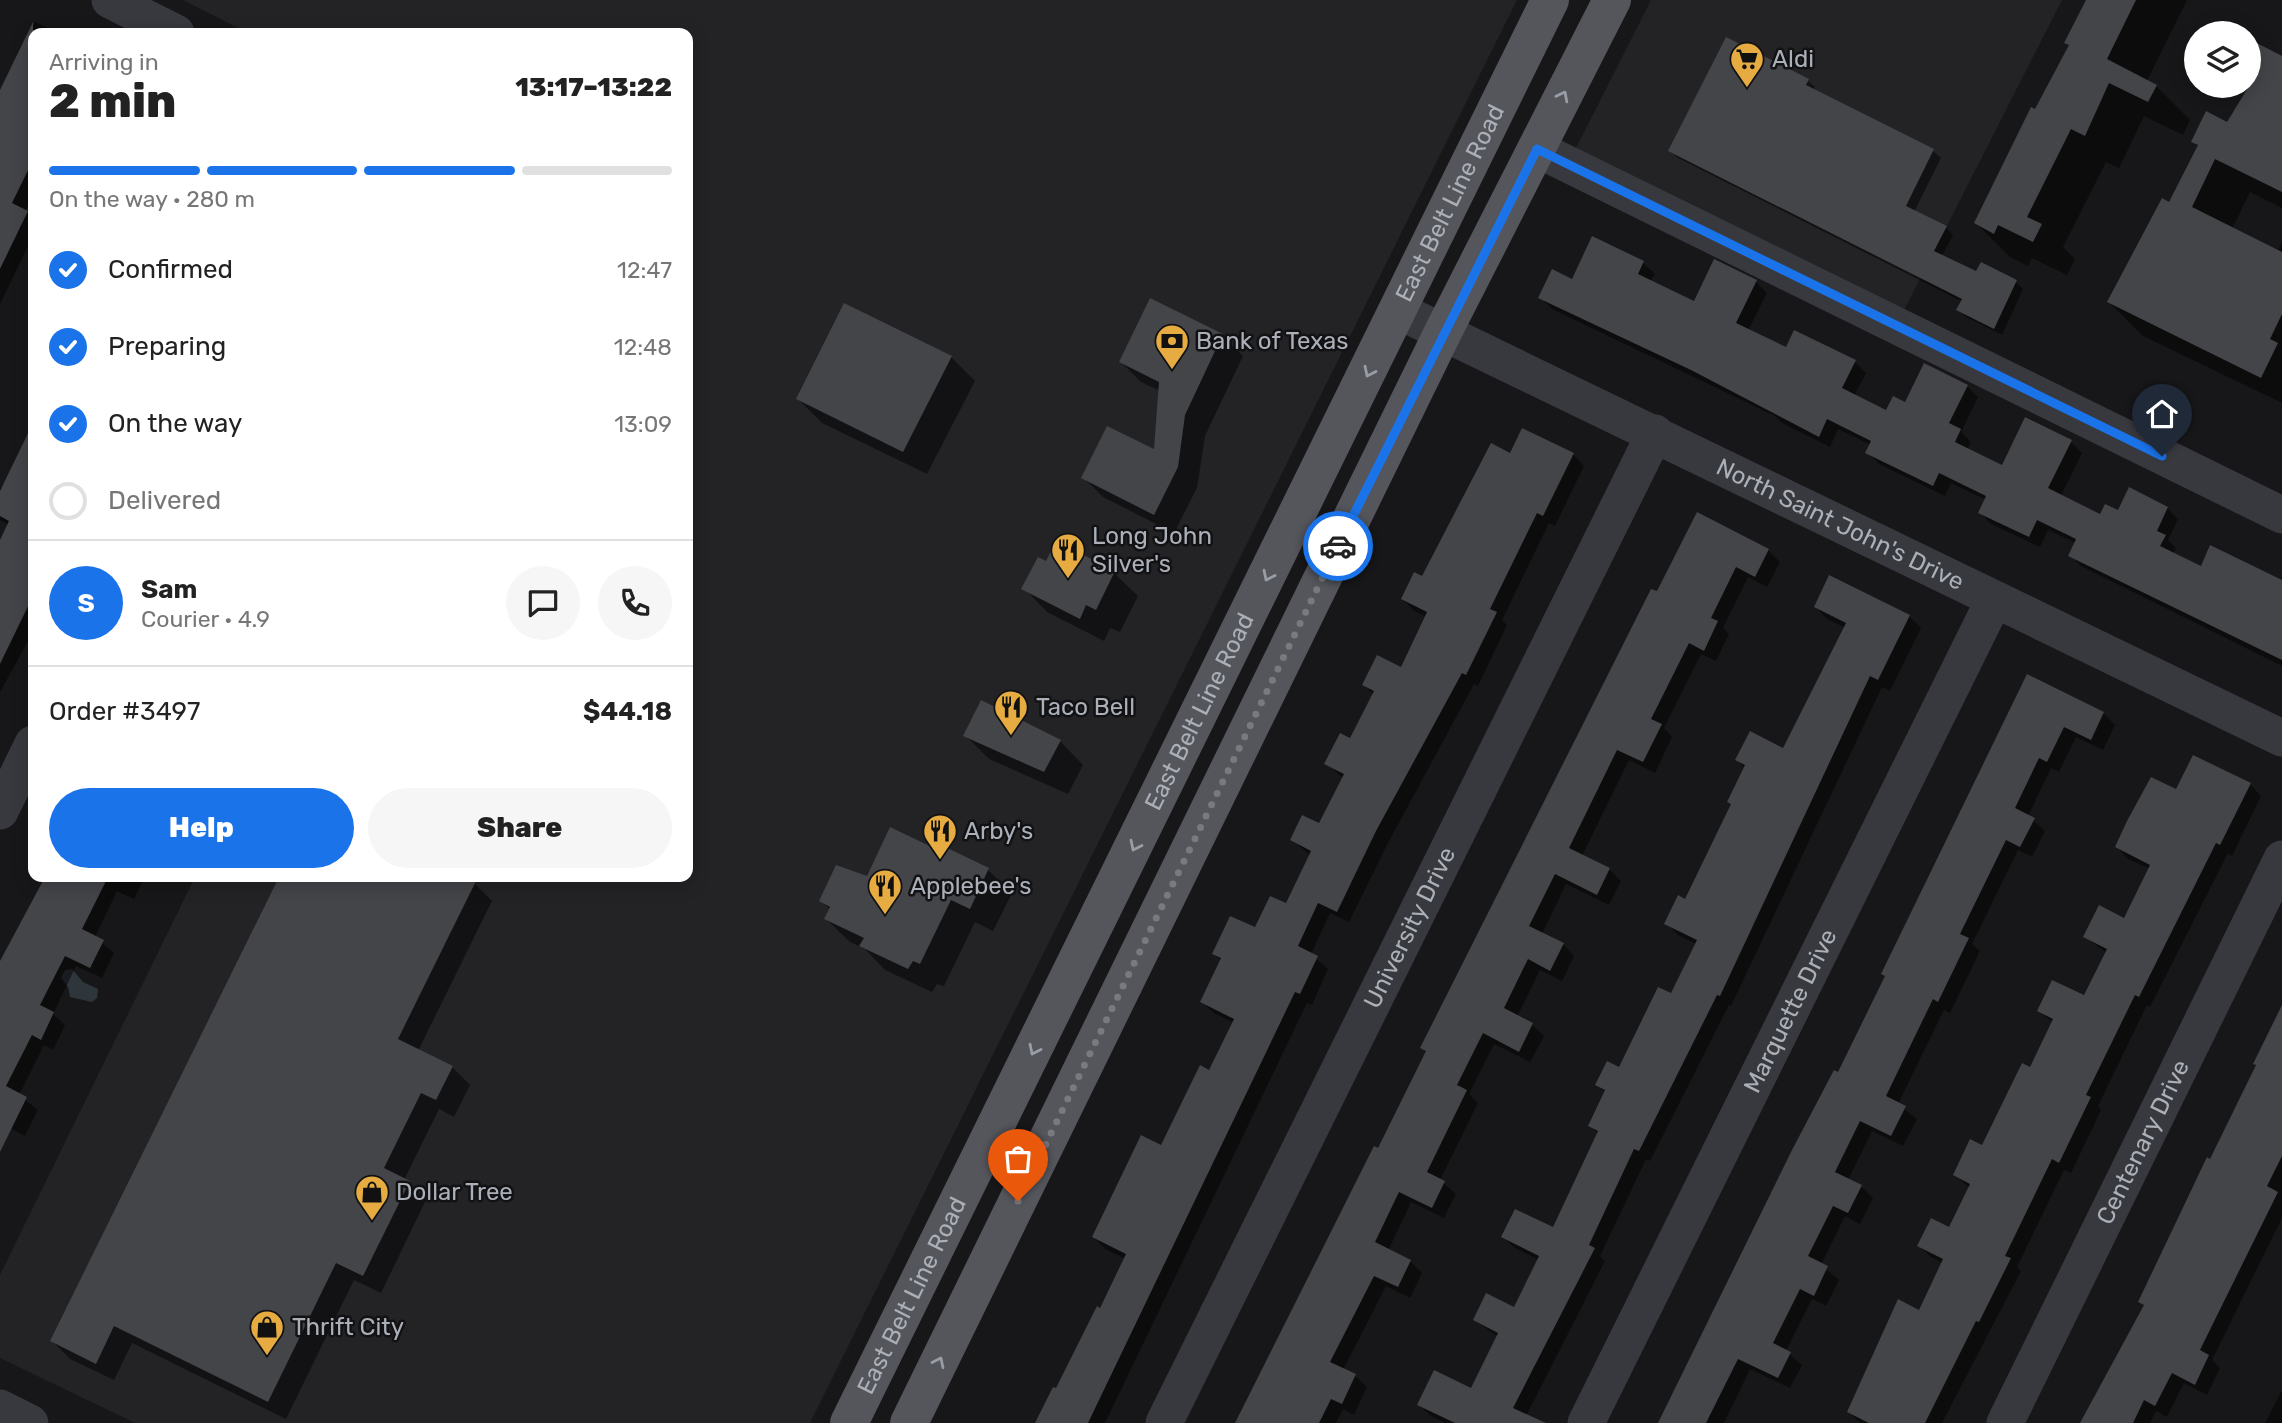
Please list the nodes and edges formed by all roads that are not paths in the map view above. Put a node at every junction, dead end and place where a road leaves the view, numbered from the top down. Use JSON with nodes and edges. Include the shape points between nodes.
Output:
{"nodes":[{"id":1,"x":110,"y":0,"type":"edge"},
{"id":2,"x":1550,"y":0,"type":"edge"},
{"id":3,"x":1612,"y":0,"type":"edge"},
{"id":4,"x":166,"y":28,"type":"edge"},
{"id":5,"x":1537,"y":149,"type":"junction"},
{"id":6,"x":1399,"y":311,"type":"junction"},
{"id":7,"x":1443,"y":332,"type":"junction"},
{"id":8,"x":1655,"y":433,"type":"junction"},
{"id":9,"x":2282,"y":515,"type":"edge"},
{"id":10,"x":1994,"y":600,"type":"junction"},
{"id":11,"x":2282,"y":738,"type":"edge"},
{"id":12,"x":28,"y":754,"type":"edge"},
{"id":13,"x":0,"y":811,"type":"edge"},
{"id":14,"x":2282,"y":859,"type":"edge"},
{"id":15,"x":993,"y":1131,"type":"junction"},
{"id":16,"x":1040,"y":1154,"type":"junction"},
{"id":17,"x":0,"y":1408,"type":"edge"},
{"id":18,"x":30,"y":1423,"type":"edge"},
{"id":19,"x":849,"y":1423,"type":"edge"},
{"id":20,"x":909,"y":1423,"type":"edge"},
{"id":21,"x":1164,"y":1423,"type":"edge"},
{"id":22,"x":1586,"y":1423,"type":"edge"},
{"id":23,"x":2005,"y":1423,"type":"edge"}],
"edges":[{"from":1,"to":4,"type":"street"},
{"from":2,"to":6,"type":"main road","name":"East Belt Line Road"},
{"from":5,"to":3,"type":"main road","name":"East Belt Line Road","one_way":true},
{"from":5,"to":7,"type":"main road","name":"East Belt Line Road"},
{"from":5,"to":9,"type":"street"},
{"from":6,"to":7,"type":"street","name":"North Saint John's Drive"},
{"from":6,"to":15,"type":"main road","name":"East Belt Line Road","one_way":true},
{"from":7,"to":8,"type":"street","name":"North Saint John's Drive"},
{"from":7,"to":16,"type":"main road","name":"East Belt Line Road"},
{"from":8,"to":10,"type":"street","name":"North Saint John's Drive"},
{"from":8,"to":21,"type":"street","name":"University Drive"},
{"from":10,"to":11,"type":"street","name":"North Saint John's Drive"},
{"from":10,"to":22,"type":"street","name":"Marquette Drive"},
{"from":12,"to":13,"type":"street"},
{"from":14,"to":23,"type":"street","name":"Centenary Drive"},
{"from":15,"to":16,"type":"main road"},
{"from":15,"to":19,"type":"main road","name":"East Belt Line Road"},
{"from":20,"to":16,"type":"main road","name":"East Belt Line Road","one_way":true},
{"from":17,"to":18,"type":"street"}]}
